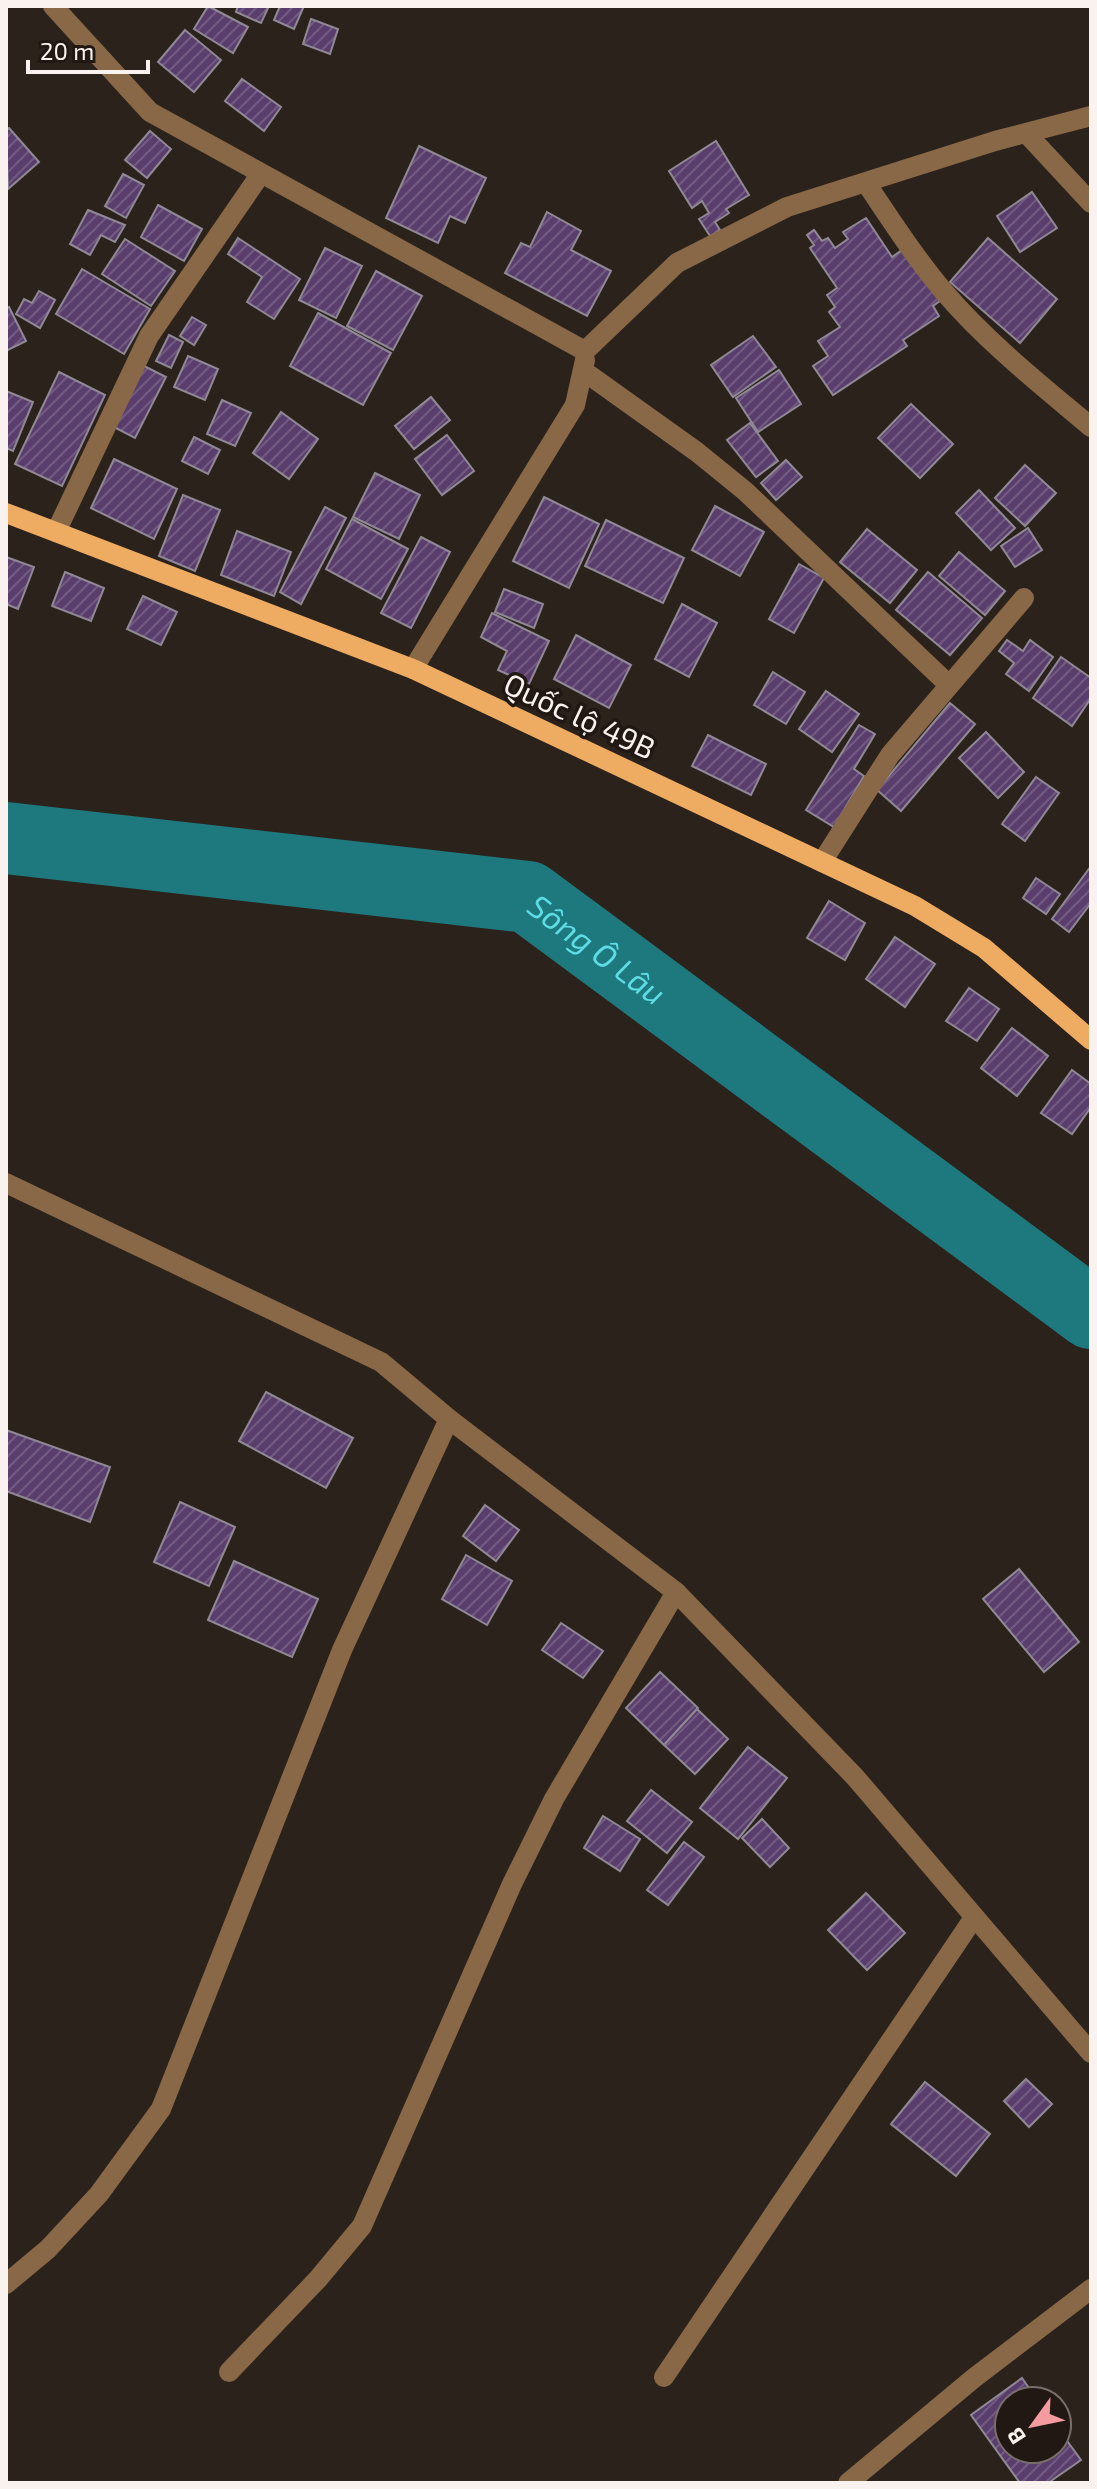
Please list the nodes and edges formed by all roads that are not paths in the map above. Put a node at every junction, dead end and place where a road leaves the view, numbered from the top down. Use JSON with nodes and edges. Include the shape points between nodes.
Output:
{"nodes":[{"id":1,"x":53,"y":6,"type":"edge"},
{"id":2,"x":1091,"y":116,"type":"edge"},
{"id":3,"x":1027,"y":134,"type":"junction"},
{"id":4,"x":260,"y":175,"type":"junction"},
{"id":5,"x":866,"y":183,"type":"junction"},
{"id":6,"x":1091,"y":203,"type":"edge"},
{"id":7,"x":585,"y":361,"type":"junction"},
{"id":8,"x":1091,"y":427,"type":"edge"},
{"id":9,"x":6,"y":513,"type":"edge"},
{"id":10,"x":56,"y":532,"type":"junction"},
{"id":11,"x":1024,"y":598,"type":"dead end"},
{"id":12,"x":413,"y":669,"type":"junction"},
{"id":13,"x":949,"y":685,"type":"junction"},
{"id":14,"x":822,"y":862,"type":"junction"},
{"id":15,"x":1091,"y":1040,"type":"edge"},
{"id":16,"x":6,"y":1183,"type":"edge"},
{"id":17,"x":449,"y":1419,"type":"junction"},
{"id":18,"x":676,"y":1592,"type":"junction"},
{"id":19,"x":973,"y":1919,"type":"junction"},
{"id":20,"x":1091,"y":2053,"type":"edge"},
{"id":21,"x":6,"y":2284,"type":"edge"},
{"id":22,"x":1091,"y":2289,"type":"edge"},
{"id":23,"x":229,"y":2372,"type":"dead end"},
{"id":24,"x":664,"y":2377,"type":"dead end"},
{"id":25,"x":848,"y":2483,"type":"edge"}],
"edges":[{"from":1,"to":4,"type":"street","via":[[150,112]]},
{"from":2,"to":3,"type":"street"},
{"from":3,"to":5,"type":"street"},
{"from":3,"to":6,"type":"street"},
{"from":4,"to":7,"type":"street"},
{"from":4,"to":10,"type":"street","via":[[149,336]]},
{"from":5,"to":7,"type":"street","via":[[787,207],[677,263]]},
{"from":5,"to":8,"type":"street","via":[[947,295]]},
{"from":7,"to":12,"type":"street","via":[[575,405]]},
{"from":7,"to":13,"type":"street","via":[[745,491]]},
{"from":9,"to":10,"type":"main road","name":"Quốc lộ 49B"},
{"from":10,"to":12,"type":"main road","name":"Quốc lộ 49B"},
{"from":11,"to":13,"type":"street"},
{"from":12,"to":14,"type":"main road","name":"Quốc lộ 49B"},
{"from":13,"to":14,"type":"street","via":[[890,755]]},
{"from":14,"to":15,"type":"main road","name":"Quốc lộ 49B","via":[[915,906],[984,948]]},
{"from":16,"to":17,"type":"street","via":[[381,1362]]},
{"from":17,"to":18,"type":"street"},
{"from":17,"to":21,"type":"street","via":[[342,1650],[161,2109],[99,2194],[48,2249]]},
{"from":18,"to":19,"type":"street","via":[[855,1777]]},
{"from":18,"to":23,"type":"street","via":[[554,1799],[362,2226]]},
{"from":19,"to":20,"type":"street"},
{"from":19,"to":24,"type":"street"},
{"from":22,"to":25,"type":"street"}]}
